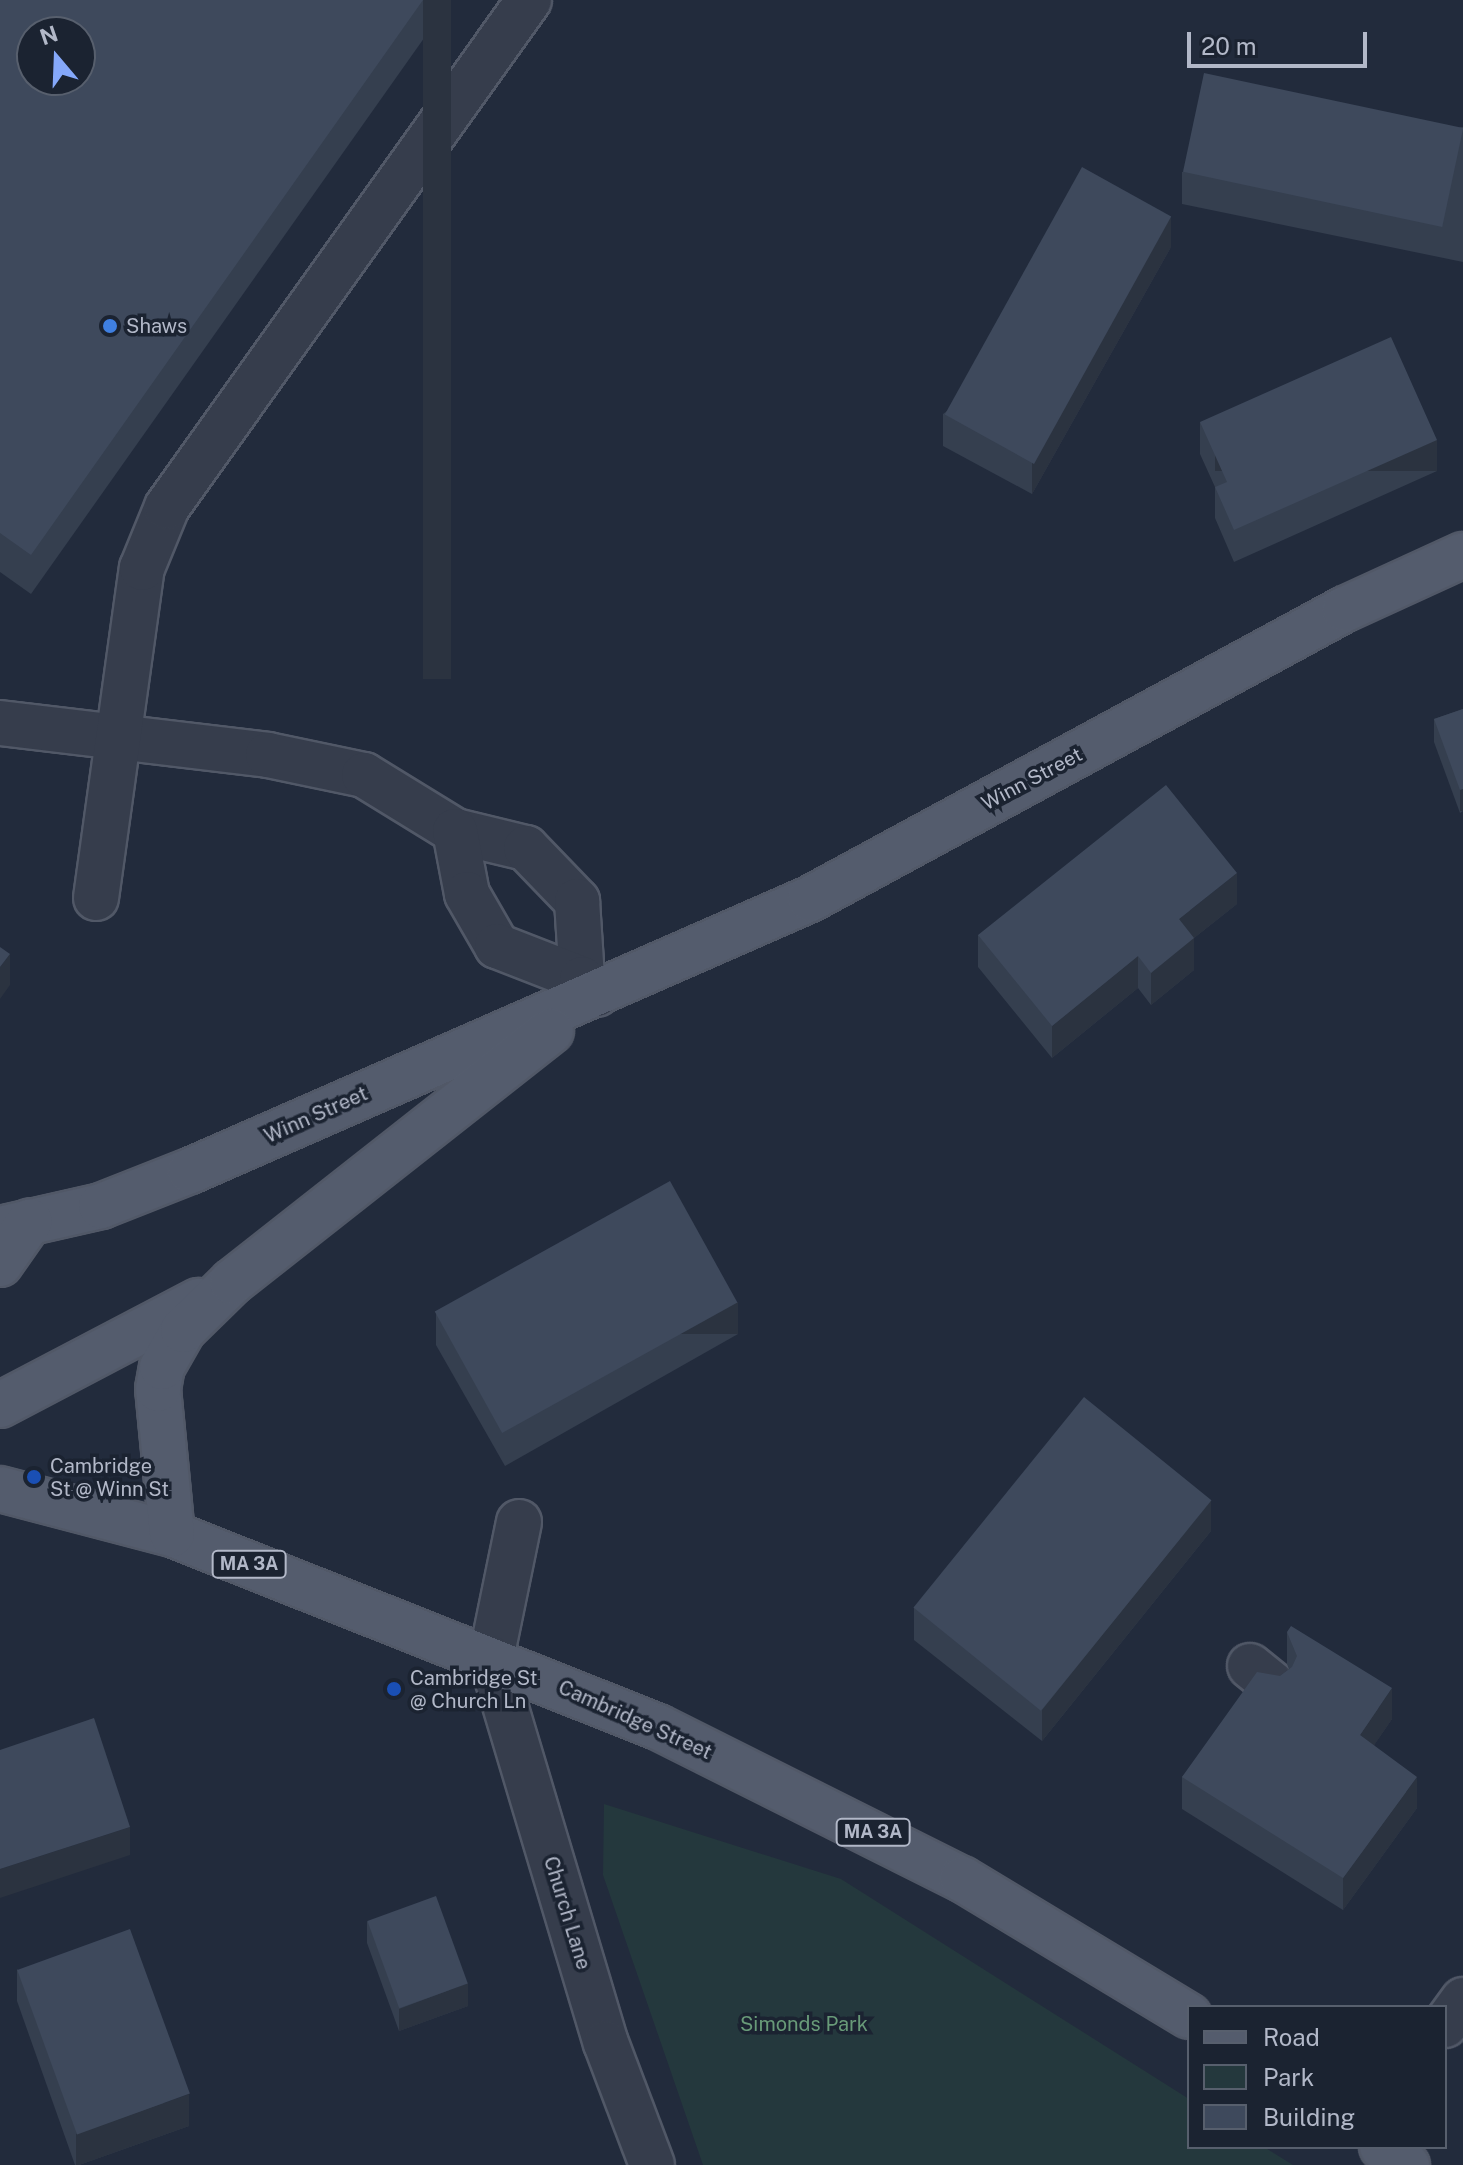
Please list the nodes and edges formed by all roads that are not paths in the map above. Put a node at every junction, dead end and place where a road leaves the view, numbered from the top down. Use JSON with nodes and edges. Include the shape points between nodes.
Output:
{"nodes":[{"id":1,"x":529,"y":0,"type":"edge"},
{"id":2,"x":1463,"y":555,"type":"edge"},
{"id":3,"x":0,"y":723,"type":"edge"},
{"id":4,"x":118,"y":737,"type":"junction"},
{"id":5,"x":455,"y":831,"type":"junction"},
{"id":6,"x":96,"y":898,"type":"dead end"},
{"id":7,"x":590,"y":987,"type":"junction"},
{"id":8,"x":15,"y":1225,"type":"edge"},
{"id":9,"x":0,"y":1264,"type":"edge"},
{"id":10,"x":232,"y":1282,"type":"junction"},
{"id":11,"x":0,"y":1405,"type":"edge"},
{"id":12,"x":0,"y":1489,"type":"edge"},
{"id":13,"x":519,"y":1522,"type":"dead end"},
{"id":14,"x":172,"y":1534,"type":"junction"},
{"id":15,"x":491,"y":1658,"type":"junction"},
{"id":16,"x":1463,"y":2000,"type":"edge"},
{"id":17,"x":1187,"y":2015,"type":"edge"},
{"id":18,"x":1447,"y":2022,"type":"edge"},
{"id":19,"x":1385,"y":2149,"type":"edge"},
{"id":20,"x":652,"y":2165,"type":"edge"},
{"id":21,"x":1407,"y":2165,"type":"edge"}],
"edges":[{"from":1,"to":4,"type":"street","via":[[167,507],[142,568]]},
{"from":2,"to":7,"type":"main road","name":"Winn Street","via":[[1333,616],[822,892]]},
{"from":3,"to":4,"type":"street"},
{"from":4,"to":5,"type":"street","via":[[268,755],[364,775]]},
{"from":4,"to":6,"type":"street"},
{"from":5,"to":7,"type":"street","via":[[467,894],[497,946]]},
{"from":5,"to":7,"type":"street","via":[[526,848],[577,901]]},
{"from":7,"to":8,"type":"main road","name":"Winn Street","via":[[190,1171],[101,1206]]},
{"from":7,"to":10,"type":"main road","name":"Winn Street"},
{"from":8,"to":9,"type":"main road","name":"Winn Street"},
{"from":10,"to":11,"type":"main road","name":"Winn Street"},
{"from":10,"to":14,"type":"main road","name":"Winn Street","via":[[183,1330],[162,1367],[159,1426]]},
{"from":12,"to":14,"type":"main road","name":"Cambridge Street","number":"MA 3A"},
{"from":13,"to":15,"type":"street"},
{"from":14,"to":15,"type":"main road","name":"Cambridge Street","number":"MA 3A"},
{"from":15,"to":17,"type":"main road","name":"Cambridge Street","number":"MA 3A","via":[[658,1727],[840,1815],[975,1886]]},
{"from":15,"to":20,"type":"street","name":"Church Lane","via":[[606,2043]]},
{"from":16,"to":18,"type":"street"},
{"from":19,"to":21,"type":"main road"}]}
